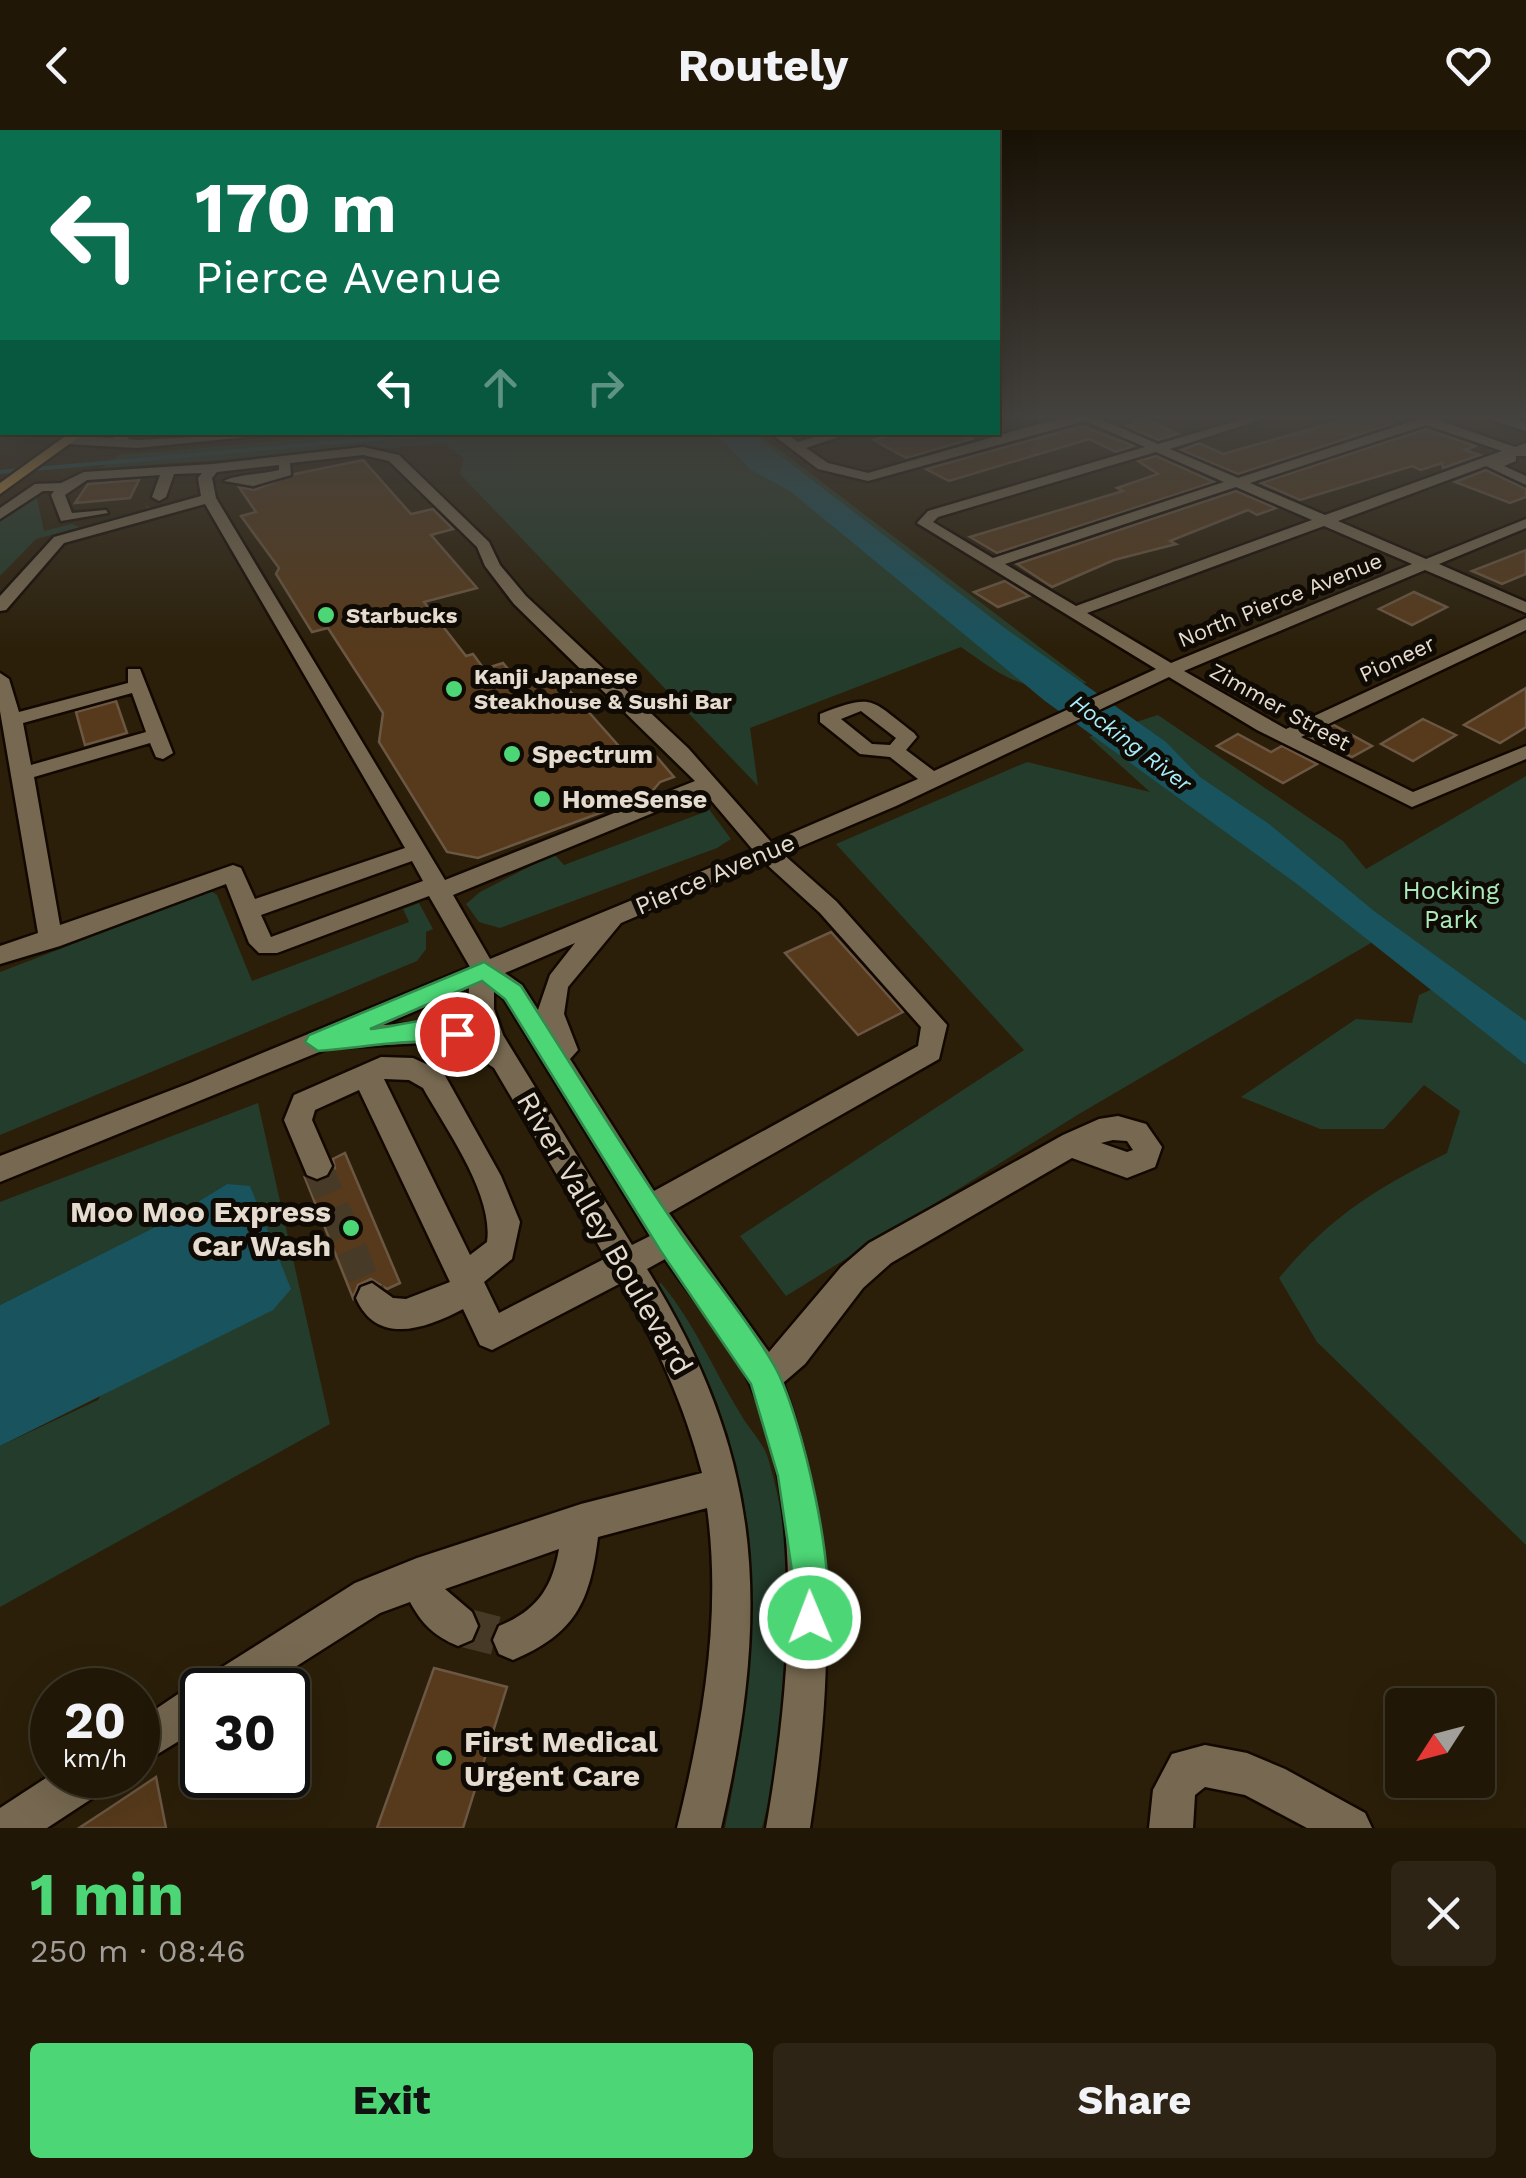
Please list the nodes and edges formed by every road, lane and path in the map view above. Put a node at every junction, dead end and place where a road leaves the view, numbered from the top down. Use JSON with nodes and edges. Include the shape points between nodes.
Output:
{"nodes":[{"id":1,"x":29,"y":493,"type":"edge"},
{"id":2,"x":59,"y":493,"type":"edge"},
{"id":3,"x":164,"y":493,"type":"edge"},
{"id":4,"x":202,"y":493,"type":"edge"},
{"id":5,"x":208,"y":493,"type":"edge"},
{"id":6,"x":430,"y":493,"type":"edge"},
{"id":7,"x":1003,"y":493,"type":"edge"},
{"id":8,"x":1204,"y":493,"type":"edge"},
{"id":9,"x":1260,"y":493,"type":"edge"},
{"id":10,"x":1404,"y":493,"type":"edge"},
{"id":11,"x":162,"y":504,"type":"junction"},
{"id":12,"x":0,"y":514,"type":"edge"},
{"id":13,"x":1325,"y":520,"type":"junction"},
{"id":14,"x":1526,"y":523,"type":"edge"},
{"id":15,"x":993,"y":563,"type":"junction"},
{"id":16,"x":1426,"y":564,"type":"junction"},
{"id":17,"x":0,"y":606,"type":"edge"},
{"id":18,"x":1526,"y":608,"type":"edge"},
{"id":19,"x":1073,"y":613,"type":"junction"},
{"id":20,"x":1526,"y":623,"type":"edge"},
{"id":21,"x":1170,"y":670,"type":"junction"},
{"id":22,"x":0,"y":679,"type":"edge"},
{"id":23,"x":1107,"y":696,"type":"joint"},
{"id":24,"x":10,"y":730,"type":"edge"},
{"id":25,"x":1287,"y":736,"type":"junction"},
{"id":26,"x":894,"y":751,"type":"dead end"},
{"id":27,"x":1526,"y":752,"type":"edge"},
{"id":28,"x":14,"y":770,"type":"edge"},
{"id":29,"x":934,"y":780,"type":"junction"},
{"id":30,"x":707,"y":783,"type":"junction"},
{"id":31,"x":418,"y":850,"type":"junction"},
{"id":32,"x":767,"y":852,"type":"junction"},
{"id":33,"x":438,"y":888,"type":"junction"},
{"id":34,"x":248,"y":911,"type":"junction"},
{"id":35,"x":621,"y":913,"type":"junction"},
{"id":36,"x":52,"y":940,"type":"junction"},
{"id":37,"x":0,"y":955,"type":"edge"},
{"id":38,"x":484,"y":971,"type":"junction"},
{"id":39,"x":318,"y":1042,"type":"junction"},
{"id":40,"x":508,"y":1064,"type":"junction"},
{"id":41,"x":366,"y":1073,"type":"junction"},
{"id":42,"x":576,"y":1088,"type":"junction"},
{"id":43,"x":1072,"y":1144,"type":"dead end"},
{"id":44,"x":317,"y":1166,"type":"tunnel mouth"},
{"id":45,"x":0,"y":1169,"type":"edge"},
{"id":46,"x":650,"y":1208,"type":"junction"},
{"id":47,"x":670,"y":1240,"type":"junction"},
{"id":48,"x":625,"y":1265,"type":"junction"},
{"id":49,"x":468,"y":1283,"type":"junction"},
{"id":50,"x":372,"y":1298,"type":"dead end"},
{"id":51,"x":764,"y":1377,"type":"junction"},
{"id":52,"x":722,"y":1486,"type":"junction"},
{"id":53,"x":581,"y":1523,"type":"junction"},
{"id":54,"x":417,"y":1578,"type":"junction"},
{"id":55,"x":458,"y":1626,"type":"tunnel mouth"},
{"id":56,"x":513,"y":1640,"type":"tunnel mouth"},
{"id":57,"x":257,"y":1668,"type":"edge"},
{"id":58,"x":54,"y":1798,"type":"edge"},
{"id":59,"x":8,"y":1828,"type":"edge"},
{"id":60,"x":699,"y":1828,"type":"edge"},
{"id":61,"x":788,"y":1828,"type":"edge"},
{"id":62,"x":1171,"y":1828,"type":"edge"},
{"id":63,"x":1350,"y":1828,"type":"edge"}],
"edges":[{"from":1,"to":12,"type":"street"},
{"from":2,"to":11,"type":"street","via":[[70,519]]},
{"from":3,"to":11,"type":"street"},
{"from":4,"to":11,"type":"street"},
{"from":5,"to":31,"type":"street"},
{"from":6,"to":30,"type":"street","via":[[484,545],[520,600]]},
{"from":7,"to":15,"type":"street","name":"Zimmer Street","via":[[933,514],[924,523]]},
{"from":8,"to":15,"type":"street"},
{"from":9,"to":13,"type":"street"},
{"from":10,"to":13,"type":"street"},
{"from":11,"to":17,"type":"street","via":[[59,540]]},
{"from":13,"to":16,"type":"street"},
{"from":13,"to":19,"type":"street"},
{"from":14,"to":16,"type":"street","name":"North Pierce Avenue"},
{"from":15,"to":19,"type":"street","name":"Zimmer Street"},
{"from":16,"to":18,"type":"street"},
{"from":16,"to":21,"type":"street","name":"North Pierce Avenue"},
{"from":19,"to":21,"type":"street","name":"Zimmer Street"},
{"from":20,"to":25,"type":"street","name":"Pioneer"},
{"from":21,"to":23,"type":"street","name":"North Pierce Avenue"},
{"from":21,"to":25,"type":"street","name":"Zimmer Street"},
{"from":22,"to":24,"type":"street"},
{"from":23,"to":29,"type":"street","name":"Pierce Avenue"},
{"from":24,"to":28,"type":"street"},
{"from":24,"to":28,"type":"street","via":[[136,679],[160,744]]},
{"from":25,"to":27,"type":"street","name":"Zimmer Street","via":[[1412,800]]},
{"from":26,"to":29,"type":"street"},
{"from":28,"to":36,"type":"street"},
{"from":29,"to":32,"type":"street","name":"Pierce Avenue"},
{"from":30,"to":32,"type":"street"},
{"from":30,"to":33,"type":"street"},
{"from":31,"to":33,"type":"street"},
{"from":31,"to":34,"type":"street"},
{"from":32,"to":35,"type":"street","name":"Pierce Avenue"},
{"from":32,"to":46,"type":"street","via":[[828,907],[934,1025],[930,1052]]},
{"from":33,"to":34,"type":"street","via":[[271,948],[262,945]]},
{"from":33,"to":38,"type":"street"},
{"from":34,"to":36,"type":"street","via":[[232,873]]},
{"from":35,"to":38,"type":"street","name":"Pierce Avenue"},
{"from":35,"to":42,"type":"street","name":"River Valley Boulevard","via":[[566,970],[552,1005]]},
{"from":36,"to":37,"type":"street"},
{"from":38,"to":39,"type":"street","name":"Pierce Avenue"},
{"from":38,"to":40,"type":"street","name":"River Valley Boulevard","via":[[481,1012]]},
{"from":38,"to":42,"type":"street","name":"River Valley Boulevard","via":[[513,992]]},
{"from":39,"to":40,"type":"street","name":"Pierce Avenue","via":[[439,1029],[480,1042]]},
{"from":39,"to":45,"type":"street","name":"Pierce Avenue"},
{"from":40,"to":48,"type":"street","name":"River Valley Boulevard"},
{"from":41,"to":44,"type":"street","via":[[299,1108]]},
{"from":41,"to":49,"type":"street"},
{"from":41,"to":49,"type":"street","via":[[399,1066],[434,1080],[491,1184],[505,1222],[502,1249]]},
{"from":42,"to":46,"type":"street","name":"River Valley Boulevard"},
{"from":43,"to":51,"type":"street","via":[[869,1261],[787,1362]]},
{"from":46,"to":47,"type":"street","name":"River Valley Boulevard"},
{"from":47,"to":48,"type":"street"},
{"from":47,"to":51,"type":"street","name":"River Valley Boulevard"},
{"from":48,"to":49,"type":"street","via":[[492,1334]]},
{"from":48,"to":52,"type":"street","name":"River Valley Boulevard","via":[[686,1372]]},
{"from":49,"to":50,"type":"street","via":[[398,1317],[380,1311]]},
{"from":51,"to":61,"type":"street","name":"River Valley Boulevard","via":[[794,1476],[811,1578],[810,1658]]},
{"from":52,"to":53,"type":"street"},
{"from":52,"to":60,"type":"street","name":"River Valley Boulevard","via":[[734,1572],[732,1640]]},
{"from":53,"to":54,"type":"street"},
{"from":53,"to":56,"type":"street","via":[[576,1573],[560,1611],[535,1633]]},
{"from":54,"to":55,"type":"street","via":[[436,1611]]},
{"from":54,"to":57,"type":"street","via":[[369,1597]]},
{"from":58,"to":59,"type":"street"},
{"from":62,"to":63,"type":"street","via":[[1174,1790],[1187,1769],[1206,1762],[1234,1768]]}]}
